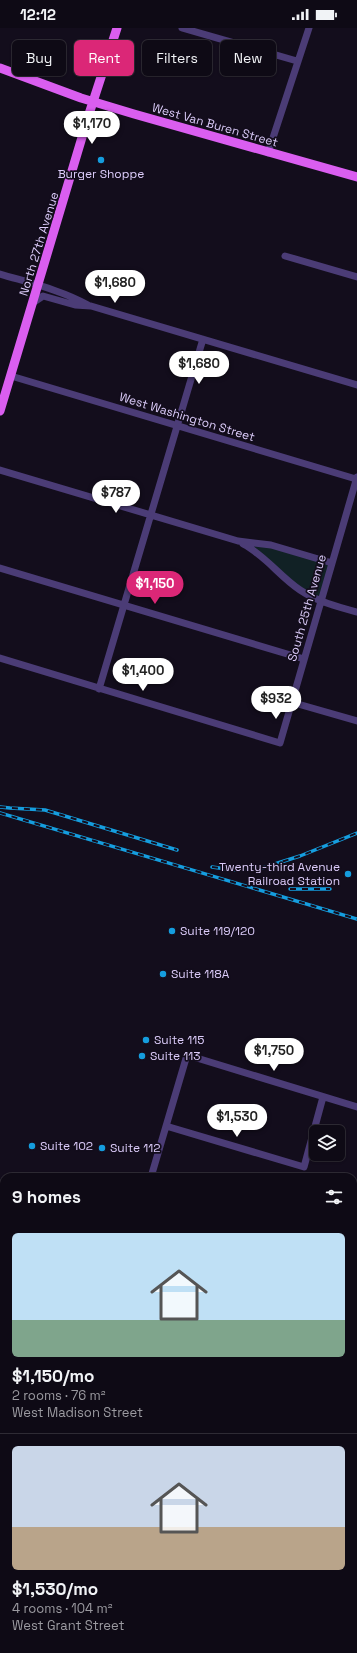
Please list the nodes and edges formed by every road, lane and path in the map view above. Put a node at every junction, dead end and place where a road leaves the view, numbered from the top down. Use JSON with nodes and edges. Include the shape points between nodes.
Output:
{"nodes":[{"id":1,"x":117,"y":28,"type":"edge"},
{"id":2,"x":182,"y":28,"type":"edge"},
{"id":3,"x":309,"y":28,"type":"edge"},
{"id":4,"x":298,"y":61,"type":"junction"},
{"id":5,"x":0,"y":68,"type":"edge"},
{"id":6,"x":93,"y":102,"type":"junction"},
{"id":7,"x":268,"y":153,"type":"junction"},
{"id":8,"x":357,"y":177,"type":"edge"},
{"id":9,"x":285,"y":256,"type":"dead end"},
{"id":10,"x":0,"y":274,"type":"edge"},
{"id":11,"x":357,"y":277,"type":"edge"},
{"id":12,"x":38,"y":286,"type":"junction"},
{"id":13,"x":34,"y":302,"type":"junction"},
{"id":14,"x":91,"y":306,"type":"junction"},
{"id":15,"x":203,"y":339,"type":"junction"},
{"id":16,"x":11,"y":376,"type":"junction"},
{"id":17,"x":357,"y":385,"type":"edge"},
{"id":18,"x":0,"y":411,"type":"edge"},
{"id":19,"x":177,"y":426,"type":"junction"},
{"id":20,"x":0,"y":470,"type":"edge"},
{"id":21,"x":357,"y":478,"type":"edge"},
{"id":22,"x":354,"y":498,"type":"edge"},
{"id":23,"x":150,"y":515,"type":"junction"},
{"id":24,"x":238,"y":541,"type":"junction"},
{"id":25,"x":332,"y":563,"type":"junction"},
{"id":26,"x":0,"y":568,"type":"edge"},
{"id":27,"x":321,"y":600,"type":"junction"},
{"id":28,"x":124,"y":605,"type":"junction"},
{"id":29,"x":357,"y":612,"type":"edge"},
{"id":30,"x":0,"y":658,"type":"edge"},
{"id":31,"x":304,"y":659,"type":"junction"},
{"id":32,"x":99,"y":689,"type":"junction"},
{"id":33,"x":292,"y":702,"type":"junction"},
{"id":34,"x":357,"y":721,"type":"edge"},
{"id":35,"x":323,"y":1097,"type":"junction"},
{"id":36,"x":357,"y":1107,"type":"edge"},
{"id":37,"x":166,"y":1126,"type":"junction"},
{"id":38,"x":153,"y":1173,"type":"edge"}],
"edges":[{"from":1,"to":6,"type":"main road","name":"North 27th Avenue"},
{"from":2,"to":4,"type":"street"},
{"from":3,"to":4,"type":"street"},
{"from":4,"to":7,"type":"street"},
{"from":5,"to":6,"type":"main road","name":"West Van Buren Street"},
{"from":6,"to":7,"type":"main road","name":"West Van Buren Street"},
{"from":6,"to":12,"type":"main road","name":"North 27th Avenue"},
{"from":7,"to":8,"type":"main road","name":"West Van Buren Street"},
{"from":9,"to":11,"type":"street"},
{"from":10,"to":12,"type":"street"},
{"from":12,"to":13,"type":"main road","name":"North 27th Avenue"},
{"from":12,"to":14,"type":"street"},
{"from":13,"to":14,"type":"street","via":[[43,296],[75,305]]},
{"from":13,"to":16,"type":"main road","name":"North 27th Avenue"},
{"from":14,"to":15,"type":"street"},
{"from":15,"to":17,"type":"street"},
{"from":15,"to":19,"type":"street"},
{"from":16,"to":18,"type":"main road","name":"North 27th Avenue"},
{"from":16,"to":19,"type":"street","name":"West Washington Street"},
{"from":19,"to":21,"type":"street","name":"West Washington Street"},
{"from":19,"to":23,"type":"street"},
{"from":20,"to":23,"type":"street"},
{"from":21,"to":22,"type":"street","name":"South 25th Avenue"},
{"from":22,"to":25,"type":"street","name":"South 25th Avenue"},
{"from":23,"to":24,"type":"street"},
{"from":23,"to":28,"type":"street"},
{"from":24,"to":25,"type":"street","via":[[271,545]]},
{"from":24,"to":27,"type":"street","via":[[261,555],[300,591]]},
{"from":25,"to":27,"type":"street","name":"South 25th Avenue"},
{"from":26,"to":28,"type":"street"},
{"from":27,"to":29,"type":"street"},
{"from":27,"to":31,"type":"street","name":"South 25th Avenue"},
{"from":28,"to":31,"type":"street"},
{"from":28,"to":32,"type":"street"},
{"from":30,"to":32,"type":"street"},
{"from":31,"to":33,"type":"street","name":"South 25th Avenue"},
{"from":32,"to":33,"type":"street","name":"South 25th Avenue","via":[[280,742]]},
{"from":33,"to":34,"type":"street"},
{"from":35,"to":36,"type":"street"},
{"from":35,"to":37,"type":"street","via":[[187,1056]]},
{"from":35,"to":37,"type":"street","via":[[304,1167]]},
{"from":37,"to":38,"type":"street"}]}
